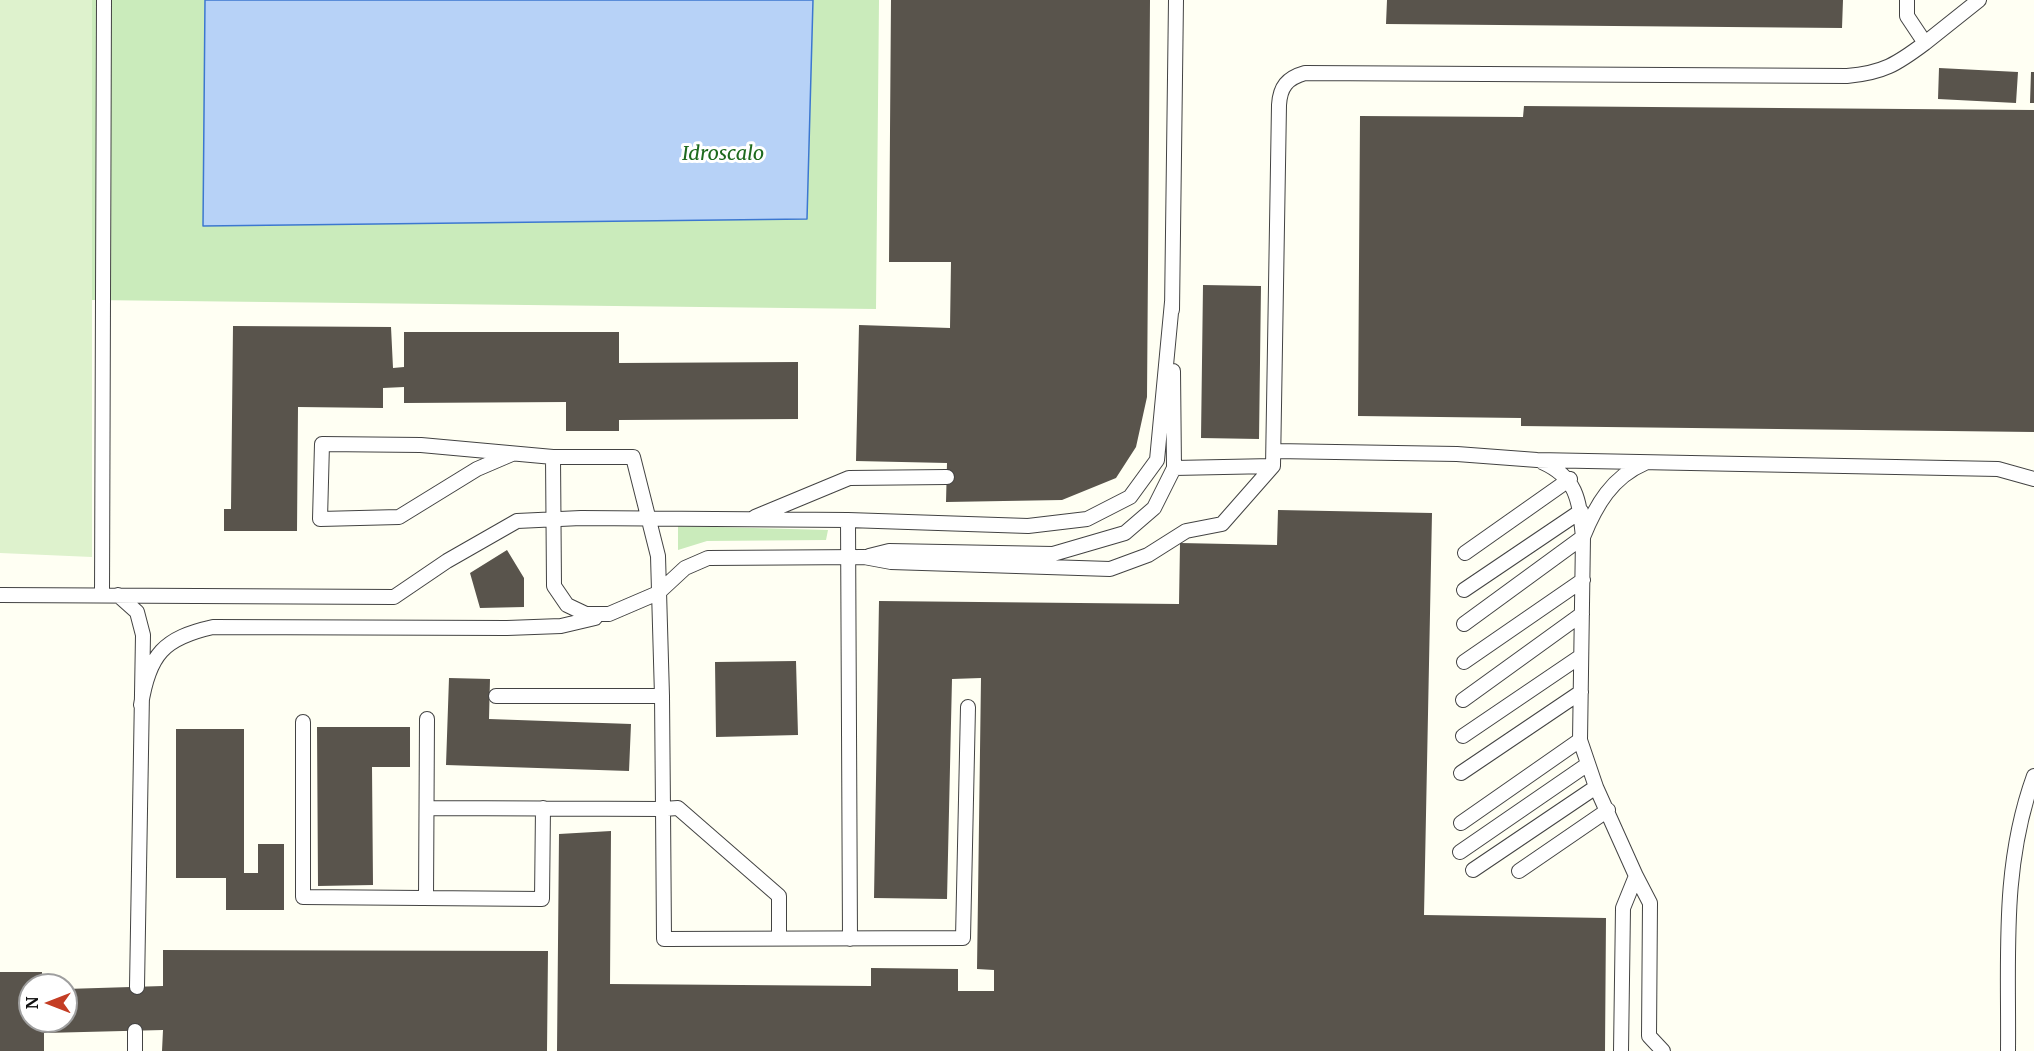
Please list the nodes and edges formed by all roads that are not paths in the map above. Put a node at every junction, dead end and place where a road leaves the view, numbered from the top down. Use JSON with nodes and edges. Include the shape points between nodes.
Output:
{"nodes":[{"id":1,"x":104,"y":0,"type":"edge"},
{"id":2,"x":1176,"y":0,"type":"edge"},
{"id":3,"x":1907,"y":0,"type":"edge"},
{"id":4,"x":1979,"y":0,"type":"edge"},
{"id":5,"x":1926,"y":43,"type":"junction"},
{"id":6,"x":1172,"y":302,"type":"junction"},
{"id":7,"x":1275,"y":451,"type":"junction"},
{"id":8,"x":512,"y":454,"type":"junction"},
{"id":9,"x":553,"y":457,"type":"junction"},
{"id":10,"x":1537,"y":460,"type":"junction"},
{"id":11,"x":1650,"y":461,"type":"junction"},
{"id":12,"x":1273,"y":466,"type":"junction"},
{"id":13,"x":1174,"y":468,"type":"junction"},
{"id":14,"x":947,"y":477,"type":"dead end"},
{"id":15,"x":2034,"y":478,"type":"edge"},
{"id":16,"x":1570,"y":479,"type":"junction"},
{"id":17,"x":1581,"y":512,"type":"junction"},
{"id":18,"x":649,"y":519,"type":"junction"},
{"id":19,"x":749,"y":519,"type":"junction"},
{"id":20,"x":552,"y":520,"type":"junction"},
{"id":21,"x":848,"y":520,"type":"junction"},
{"id":22,"x":1583,"y":537,"type":"junction"},
{"id":23,"x":1465,"y":554,"type":"dead end"},
{"id":24,"x":847,"y":557,"type":"junction"},
{"id":25,"x":864,"y":557,"type":"junction"},
{"id":26,"x":1583,"y":580,"type":"junction"},
{"id":27,"x":1464,"y":590,"type":"dead end"},
{"id":28,"x":658,"y":593,"type":"junction"},
{"id":29,"x":102,"y":594,"type":"junction"},
{"id":30,"x":0,"y":595,"type":"edge"},
{"id":31,"x":118,"y":595,"type":"junction"},
{"id":32,"x":609,"y":614,"type":"junction"},
{"id":33,"x":1582,"y":614,"type":"junction"},
{"id":34,"x":1464,"y":624,"type":"dead end"},
{"id":35,"x":1581,"y":656,"type":"junction"},
{"id":36,"x":1464,"y":662,"type":"dead end"},
{"id":37,"x":1581,"y":692,"type":"junction"},
{"id":38,"x":496,"y":696,"type":"dead end"},
{"id":39,"x":662,"y":696,"type":"junction"},
{"id":40,"x":1463,"y":700,"type":"dead end"},
{"id":41,"x":141,"y":705,"type":"junction"},
{"id":42,"x":968,"y":707,"type":"dead end"},
{"id":43,"x":427,"y":719,"type":"dead end"},
{"id":44,"x":303,"y":722,"type":"dead end"},
{"id":45,"x":1463,"y":736,"type":"dead end"},
{"id":46,"x":1580,"y":740,"type":"junction"},
{"id":47,"x":1588,"y":764,"type":"junction"},
{"id":48,"x":1461,"y":773,"type":"dead end"},
{"id":49,"x":2034,"y":776,"type":"edge"},
{"id":50,"x":1596,"y":787,"type":"junction"},
{"id":51,"x":427,"y":807,"type":"junction"},
{"id":52,"x":543,"y":808,"type":"junction"},
{"id":53,"x":663,"y":809,"type":"junction"},
{"id":54,"x":1608,"y":810,"type":"junction"},
{"id":55,"x":1461,"y":823,"type":"dead end"},
{"id":56,"x":1460,"y":852,"type":"dead end"},
{"id":57,"x":1473,"y":870,"type":"dead end"},
{"id":58,"x":1519,"y":871,"type":"dead end"},
{"id":59,"x":1636,"y":876,"type":"junction"},
{"id":60,"x":426,"y":898,"type":"junction"},
{"id":61,"x":779,"y":938,"type":"junction"},
{"id":62,"x":850,"y":939,"type":"junction"},
{"id":63,"x":137,"y":987,"type":"dead end"},
{"id":64,"x":135,"y":1030,"type":"dead end"},
{"id":65,"x":1649,"y":1036,"type":"junction"},
{"id":66,"x":135,"y":1051,"type":"edge"},
{"id":67,"x":1621,"y":1051,"type":"edge"},
{"id":68,"x":1649,"y":1051,"type":"edge"},
{"id":69,"x":1663,"y":1051,"type":"edge"},
{"id":70,"x":2008,"y":1051,"type":"edge"}],
"edges":[{"from":1,"to":29,"type":"lane"},
{"from":2,"to":6,"type":"lane"},
{"from":3,"to":5,"type":"lane","via":[[1906,16]]},
{"from":4,"to":5,"type":"lane"},
{"from":5,"to":7,"type":"lane","via":[[1894,66],[1872,74],[1847,76],[1305,73],[1292,77],[1280,90],[1279,105]]},
{"from":6,"to":13,"type":"lane"},
{"from":6,"to":21,"type":"lane","via":[[1157,460],[1130,497],[1087,519],[1028,526]]},
{"from":7,"to":10,"type":"lane","via":[[1457,454]]},
{"from":7,"to":12,"type":"lane"},
{"from":8,"to":8,"type":"lane","via":[[421,445],[322,444],[320,519],[399,517],[477,469]]},
{"from":8,"to":9,"type":"lane"},
{"from":9,"to":18,"type":"lane","via":[[633,457]]},
{"from":9,"to":20,"type":"lane"},
{"from":10,"to":11,"type":"lane"},
{"from":10,"to":16,"type":"lane"},
{"from":11,"to":15,"type":"lane","via":[[1998,469]]},
{"from":11,"to":22,"type":"lane","via":[[1616,480]]},
{"from":12,"to":13,"type":"lane"},
{"from":12,"to":25,"type":"lane","via":[[1222,524],[1186,531],[1148,555],[1110,569],[891,562]]},
{"from":13,"to":25,"type":"lane","via":[[1154,508],[1125,533],[1097,543],[1053,554],[889,551]]},
{"from":14,"to":19,"type":"lane","via":[[849,478]]},
{"from":16,"to":17,"type":"lane"},
{"from":16,"to":23,"type":"lane"},
{"from":17,"to":22,"type":"lane"},
{"from":17,"to":27,"type":"lane"},
{"from":18,"to":19,"type":"lane"},
{"from":18,"to":20,"type":"lane"},
{"from":18,"to":28,"type":"lane","via":[[658,556]]},
{"from":19,"to":21,"type":"lane"},
{"from":20,"to":31,"type":"lane","via":[[517,521],[394,597]]},
{"from":20,"to":32,"type":"lane","via":[[554,586],[567,605],[586,614]]},
{"from":21,"to":24,"type":"lane"},
{"from":22,"to":26,"type":"lane"},
{"from":22,"to":34,"type":"lane"},
{"from":24,"to":25,"type":"lane"},
{"from":24,"to":28,"type":"lane","via":[[708,558],[685,568]]},
{"from":24,"to":62,"type":"lane"},
{"from":26,"to":33,"type":"lane"},
{"from":26,"to":36,"type":"lane"},
{"from":28,"to":32,"type":"lane"},
{"from":28,"to":39,"type":"lane"},
{"from":29,"to":30,"type":"lane"},
{"from":29,"to":31,"type":"lane"},
{"from":31,"to":41,"type":"lane","via":[[137,612],[141,622]]},
{"from":32,"to":41,"type":"lane","via":[[561,626],[507,628],[213,627],[183,634],[160,652],[146,675]]},
{"from":33,"to":35,"type":"lane"},
{"from":33,"to":40,"type":"lane"},
{"from":35,"to":37,"type":"lane"},
{"from":35,"to":45,"type":"lane"},
{"from":37,"to":46,"type":"lane"},
{"from":37,"to":48,"type":"lane"},
{"from":38,"to":39,"type":"lane"},
{"from":39,"to":53,"type":"lane"},
{"from":41,"to":63,"type":"lane"},
{"from":42,"to":62,"type":"lane","via":[[963,938]]},
{"from":43,"to":51,"type":"lane"},
{"from":44,"to":60,"type":"lane","via":[[303,897]]},
{"from":46,"to":47,"type":"lane"},
{"from":46,"to":55,"type":"lane"},
{"from":47,"to":50,"type":"lane"},
{"from":47,"to":56,"type":"lane"},
{"from":49,"to":70,"type":"lane","via":[[2015,839],[2009,887]]},
{"from":50,"to":54,"type":"lane"},
{"from":50,"to":57,"type":"lane"},
{"from":51,"to":52,"type":"lane"},
{"from":51,"to":60,"type":"lane"},
{"from":52,"to":53,"type":"lane"},
{"from":52,"to":60,"type":"lane","via":[[542,899]]},
{"from":53,"to":61,"type":"lane","via":[[678,808],[779,896]]},
{"from":53,"to":61,"type":"lane","via":[[664,939]]},
{"from":54,"to":58,"type":"lane"},
{"from":54,"to":59,"type":"lane"},
{"from":59,"to":65,"type":"lane","via":[[1650,903]]},
{"from":59,"to":67,"type":"lane","via":[[1623,908]]},
{"from":61,"to":62,"type":"lane"},
{"from":64,"to":66,"type":"lane"},
{"from":65,"to":68,"type":"lane"},
{"from":65,"to":69,"type":"lane"}]}
